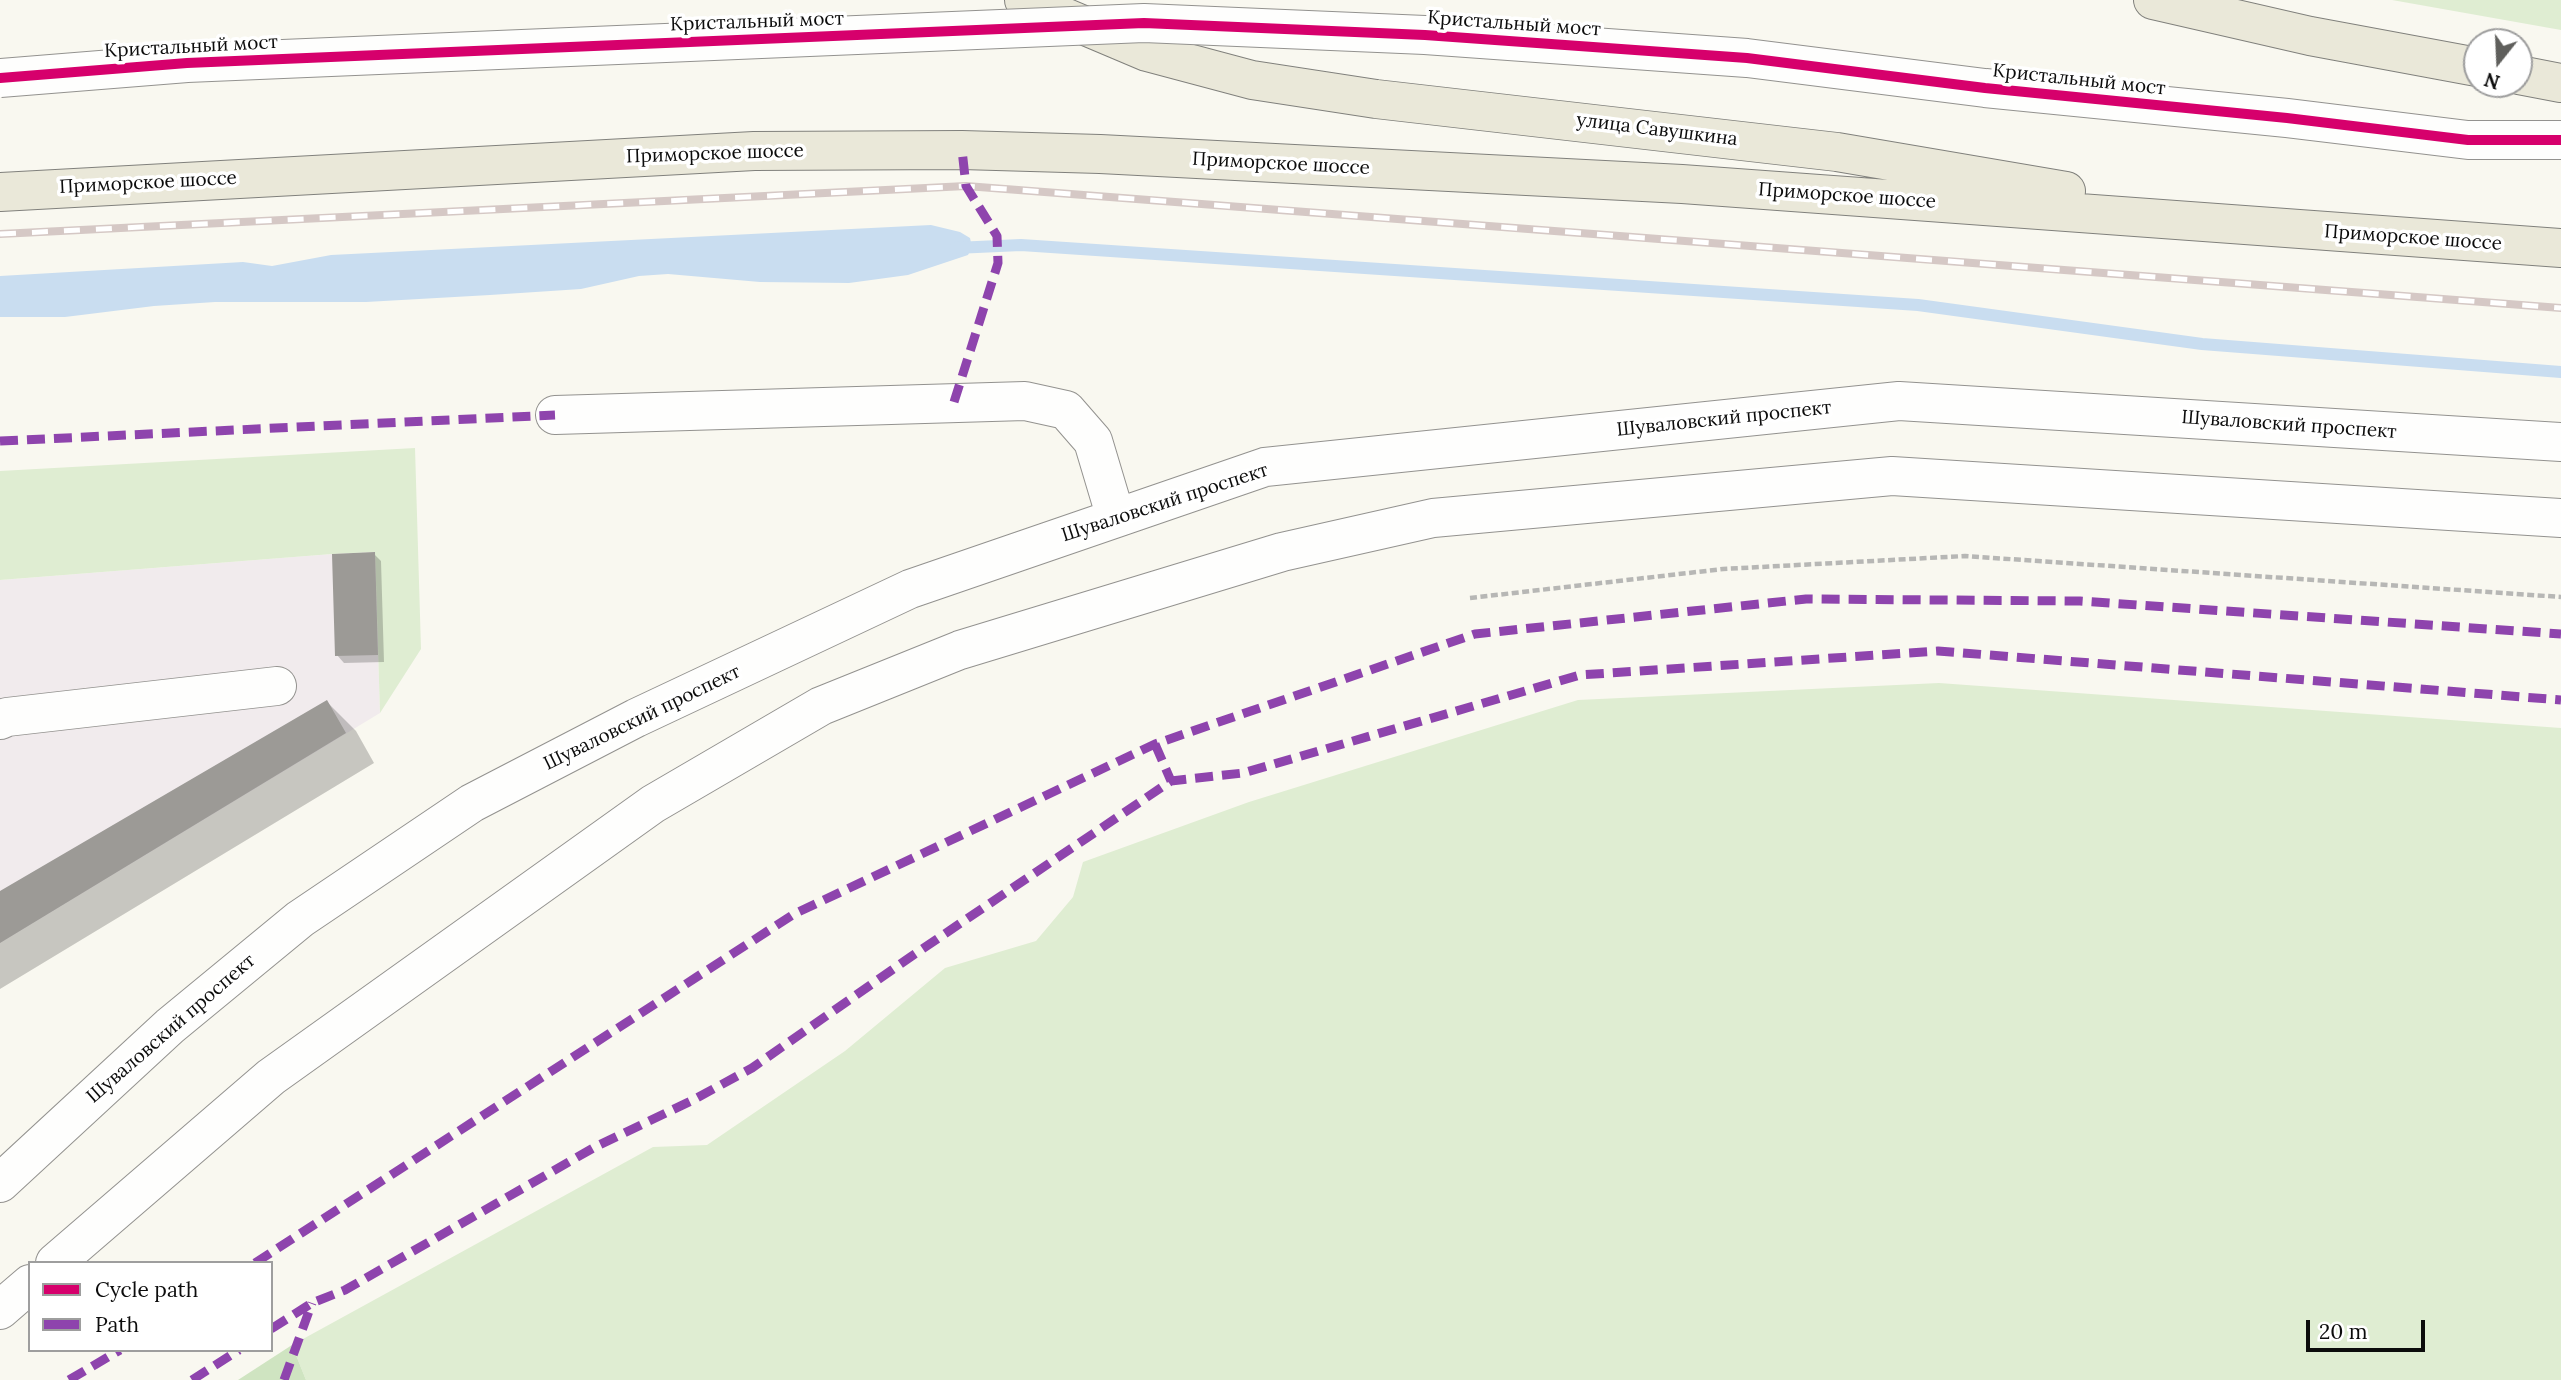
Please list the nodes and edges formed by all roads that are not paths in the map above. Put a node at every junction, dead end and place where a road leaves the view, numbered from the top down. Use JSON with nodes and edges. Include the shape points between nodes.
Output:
{"nodes":[{"id":1,"x":1024,"y":0,"type":"edge"},
{"id":2,"x":2153,"y":0,"type":"edge"},
{"id":3,"x":2463,"y":65,"type":"edge"},
{"id":4,"x":0,"y":78,"type":"edge"},
{"id":5,"x":2533,"y":78,"type":"edge"},
{"id":6,"x":2561,"y":83,"type":"edge"},
{"id":7,"x":2561,"y":140,"type":"edge"},
{"id":8,"x":0,"y":192,"type":"edge"},
{"id":9,"x":2300,"y":230,"type":"junction"},
{"id":10,"x":2561,"y":248,"type":"edge"},
{"id":11,"x":555,"y":415,"type":"dead end"},
{"id":12,"x":2561,"y":442,"type":"edge"},
{"id":13,"x":1116,"y":518,"type":"junction"},
{"id":14,"x":2561,"y":518,"type":"edge"},
{"id":15,"x":277,"y":686,"type":"dead end"},
{"id":16,"x":0,"y":720,"type":"edge"},
{"id":17,"x":0,"y":1183,"type":"edge"},
{"id":18,"x":57,"y":1261,"type":"edge"},
{"id":19,"x":28,"y":1286,"type":"edge"},
{"id":20,"x":0,"y":1310,"type":"edge"}],
"edges":[{"from":1,"to":9,"type":"main road","name":"улица Савушкина","via":[[1147,52],[1252,80],[1376,99],[1838,152]]},
{"from":2,"to":3,"type":"main road"},
{"from":4,"to":7,"type":"street","name":"Кристальный мост","bridge":true,"via":[[187,63],[1144,23],[1425,35],[1747,58],[2468,140]]},
{"from":5,"to":6,"type":"main road"},
{"from":8,"to":9,"type":"main road","name":"Приморское шоссе","via":[[754,151],[962,150],[1682,184]]},
{"from":9,"to":10,"type":"main road","name":"Приморское шоссе"},
{"from":11,"to":13,"type":"street","via":[[1026,401],[1066,410],[1093,441]]},
{"from":12,"to":13,"type":"street","name":"Шуваловский проспект","via":[[1899,401],[1265,467]]},
{"from":13,"to":17,"type":"street","name":"Шуваловский проспект","via":[[910,589],[636,718],[472,803],[300,919],[170,1026]]},
{"from":14,"to":18,"type":"street","via":[[1892,476],[1433,518],[1282,552],[960,650],[821,706],[653,804],[271,1077]]},
{"from":15,"to":16,"type":"street"},
{"from":19,"to":20,"type":"street"}]}
